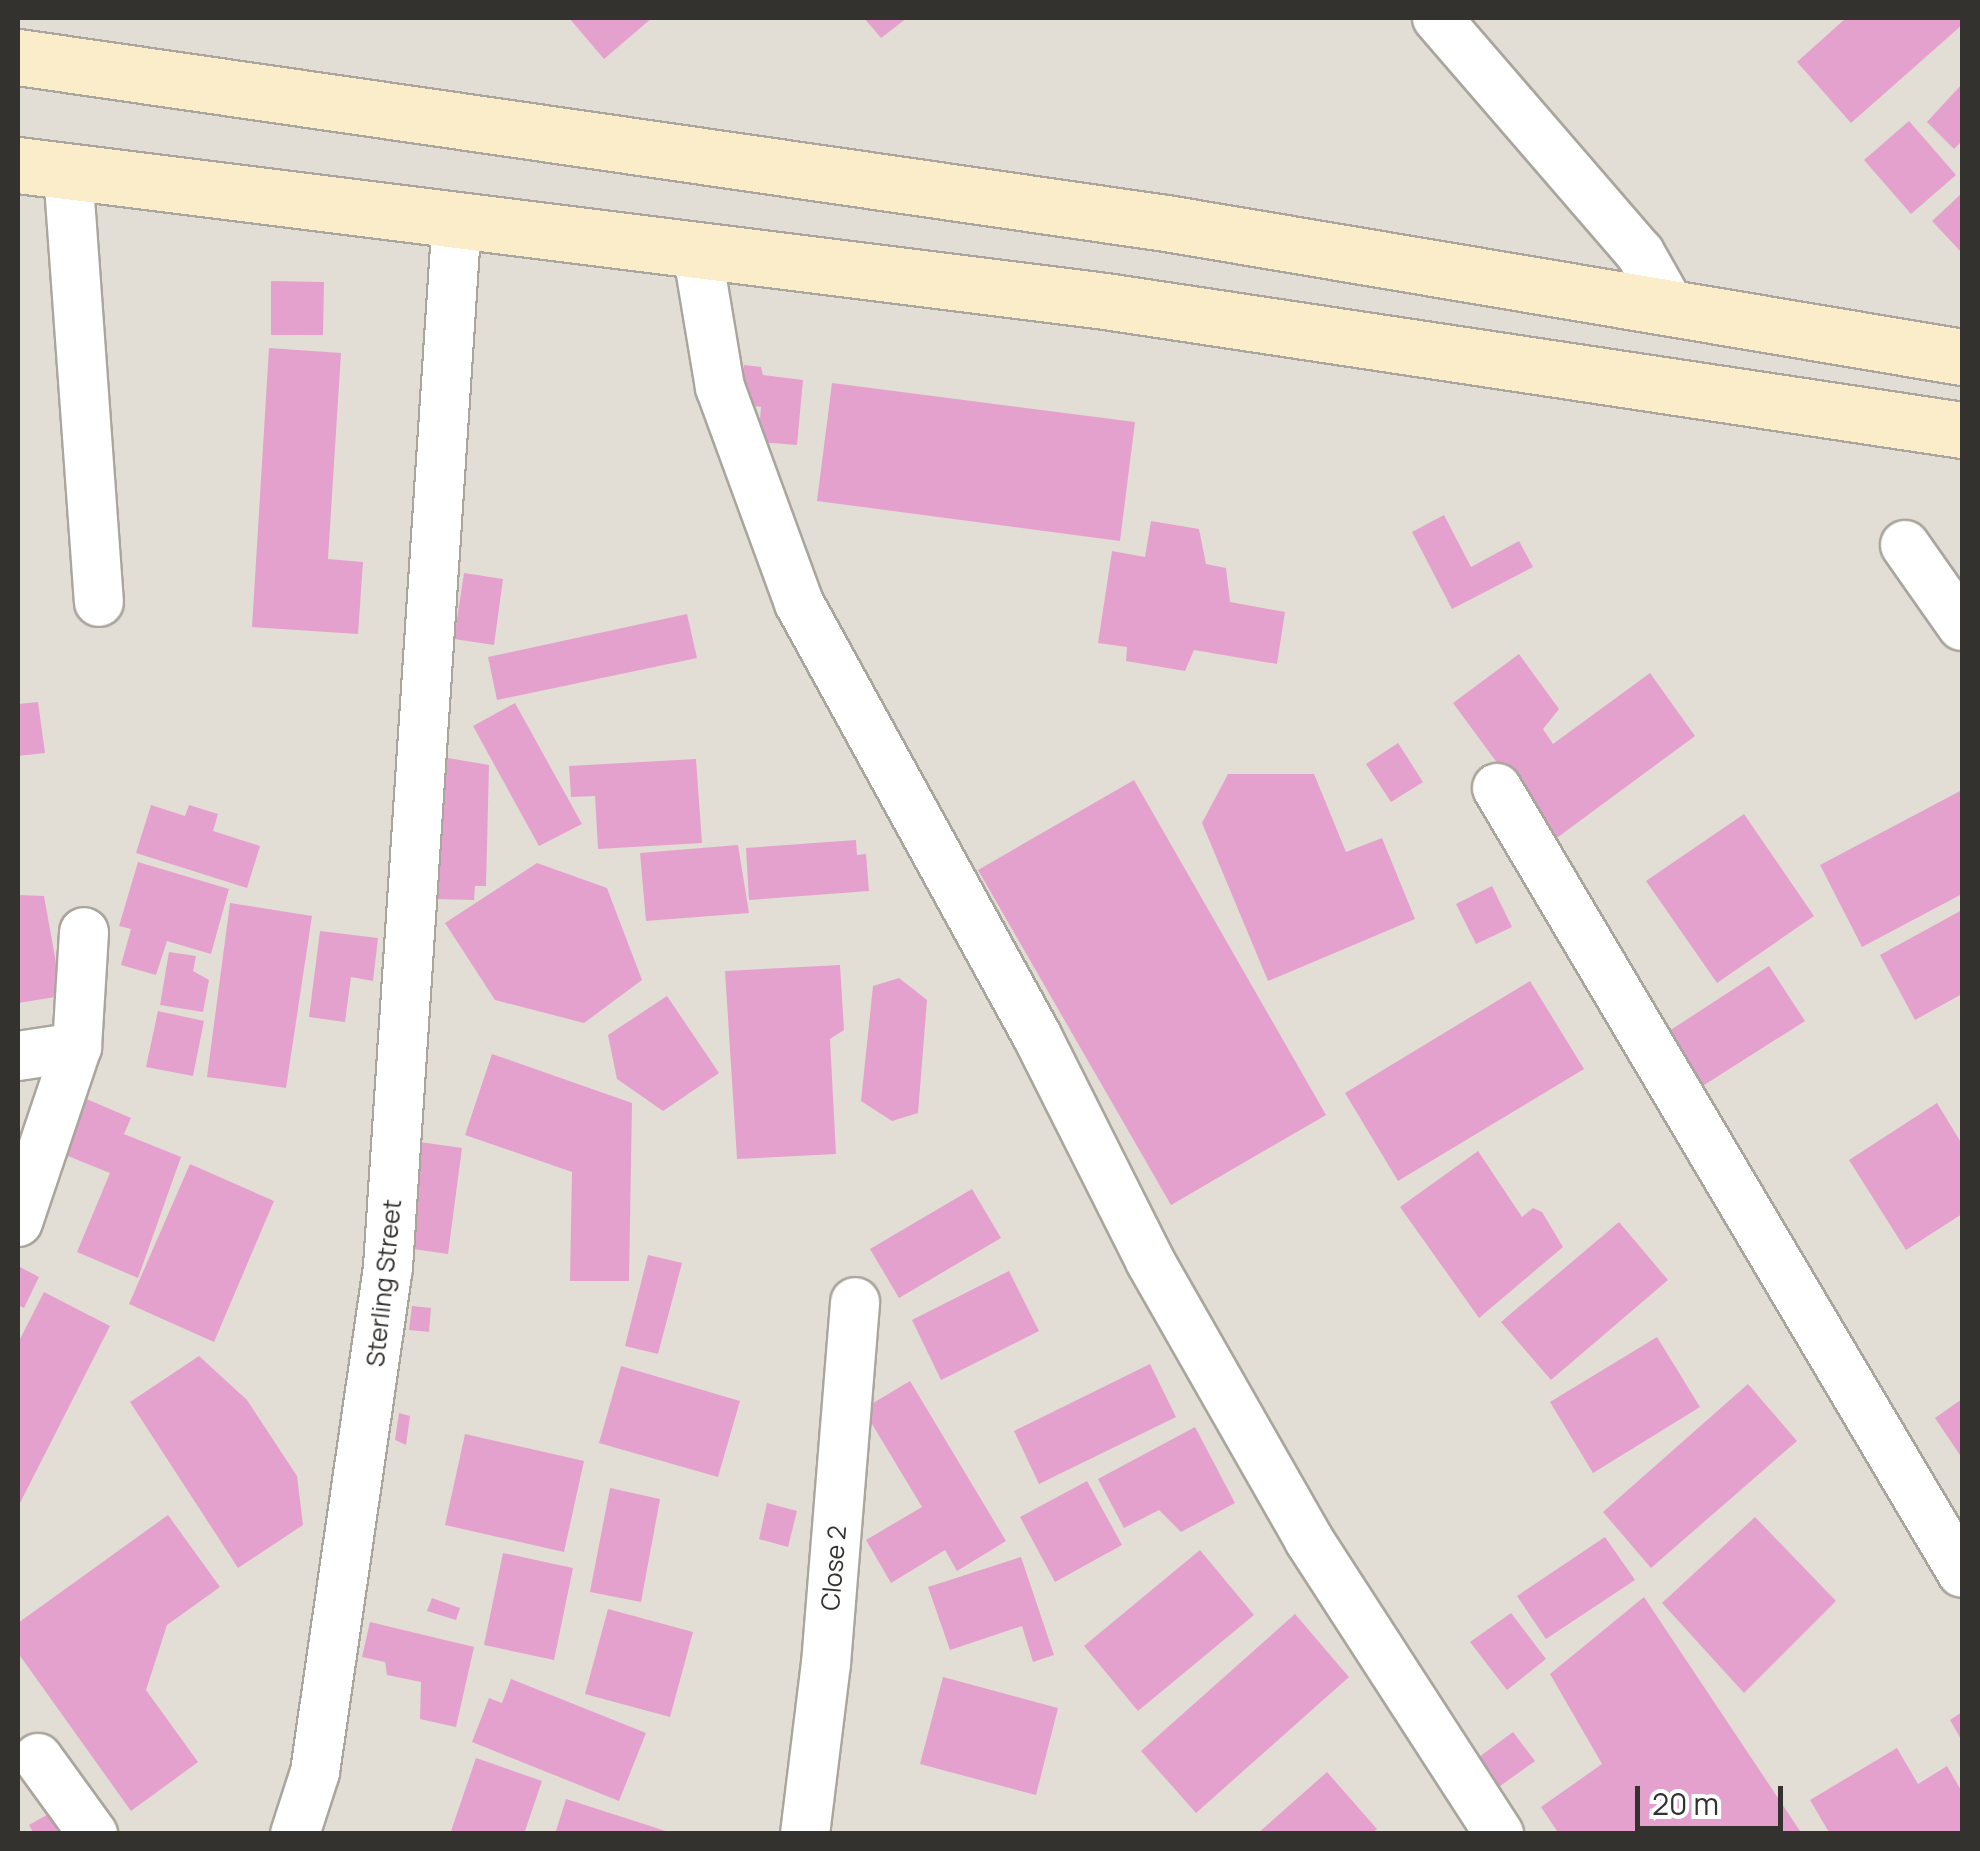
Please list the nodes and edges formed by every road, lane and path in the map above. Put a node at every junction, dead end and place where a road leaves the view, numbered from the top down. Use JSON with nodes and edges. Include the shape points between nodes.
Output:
{"nodes":[{"id":1,"x":1437,"y":18,"type":"edge"},
{"id":2,"x":18,"y":57,"type":"edge"},
{"id":3,"x":43,"y":168,"type":"edge"},
{"id":4,"x":457,"y":218,"type":"junction"},
{"id":5,"x":697,"y":250,"type":"junction"},
{"id":6,"x":1673,"y":311,"type":"junction"},
{"id":7,"x":1962,"y":357,"type":"edge"},
{"id":8,"x":1962,"y":430,"type":"edge"},
{"id":9,"x":1905,"y":546,"type":"dead end"},
{"id":10,"x":99,"y":602,"type":"dead end"},
{"id":11,"x":1962,"y":626,"type":"edge"},
{"id":12,"x":1497,"y":788,"type":"dead end"},
{"id":13,"x":84,"y":932,"type":"dead end"},
{"id":14,"x":77,"y":1047,"type":"junction"},
{"id":15,"x":18,"y":1056,"type":"edge"},
{"id":16,"x":18,"y":1222,"type":"edge"},
{"id":17,"x":855,"y":1302,"type":"dead end"},
{"id":18,"x":1962,"y":1572,"type":"edge"},
{"id":19,"x":38,"y":1758,"type":"dead end"},
{"id":20,"x":93,"y":1834,"type":"edge"},
{"id":21,"x":295,"y":1834,"type":"edge"},
{"id":22,"x":805,"y":1834,"type":"edge"},
{"id":23,"x":1498,"y":1834,"type":"edge"}],
"edges":[{"from":1,"to":6,"type":"street","via":[[1640,253]]},
{"from":2,"to":6,"type":"main road","via":[[1166,223]]},
{"from":3,"to":4,"type":"main road"},
{"from":3,"to":10,"type":"street"},
{"from":4,"to":5,"type":"main road"},
{"from":4,"to":21,"type":"street","name":"Sterling Street","via":[[388,1266],[324,1716]]},
{"from":5,"to":8,"type":"main road","via":[[1105,301]]},
{"from":5,"to":23,"type":"street","via":[[720,388],[799,604],[1037,1036],[1178,1310],[1309,1540]]},
{"from":6,"to":7,"type":"main road"},
{"from":9,"to":11,"type":"street"},
{"from":12,"to":18,"type":"street"},
{"from":13,"to":14,"type":"street"},
{"from":14,"to":15,"type":"street"},
{"from":14,"to":16,"type":"street"},
{"from":17,"to":22,"type":"street","name":"Close 2","via":[[826,1664]]},
{"from":19,"to":20,"type":"street"}]}
